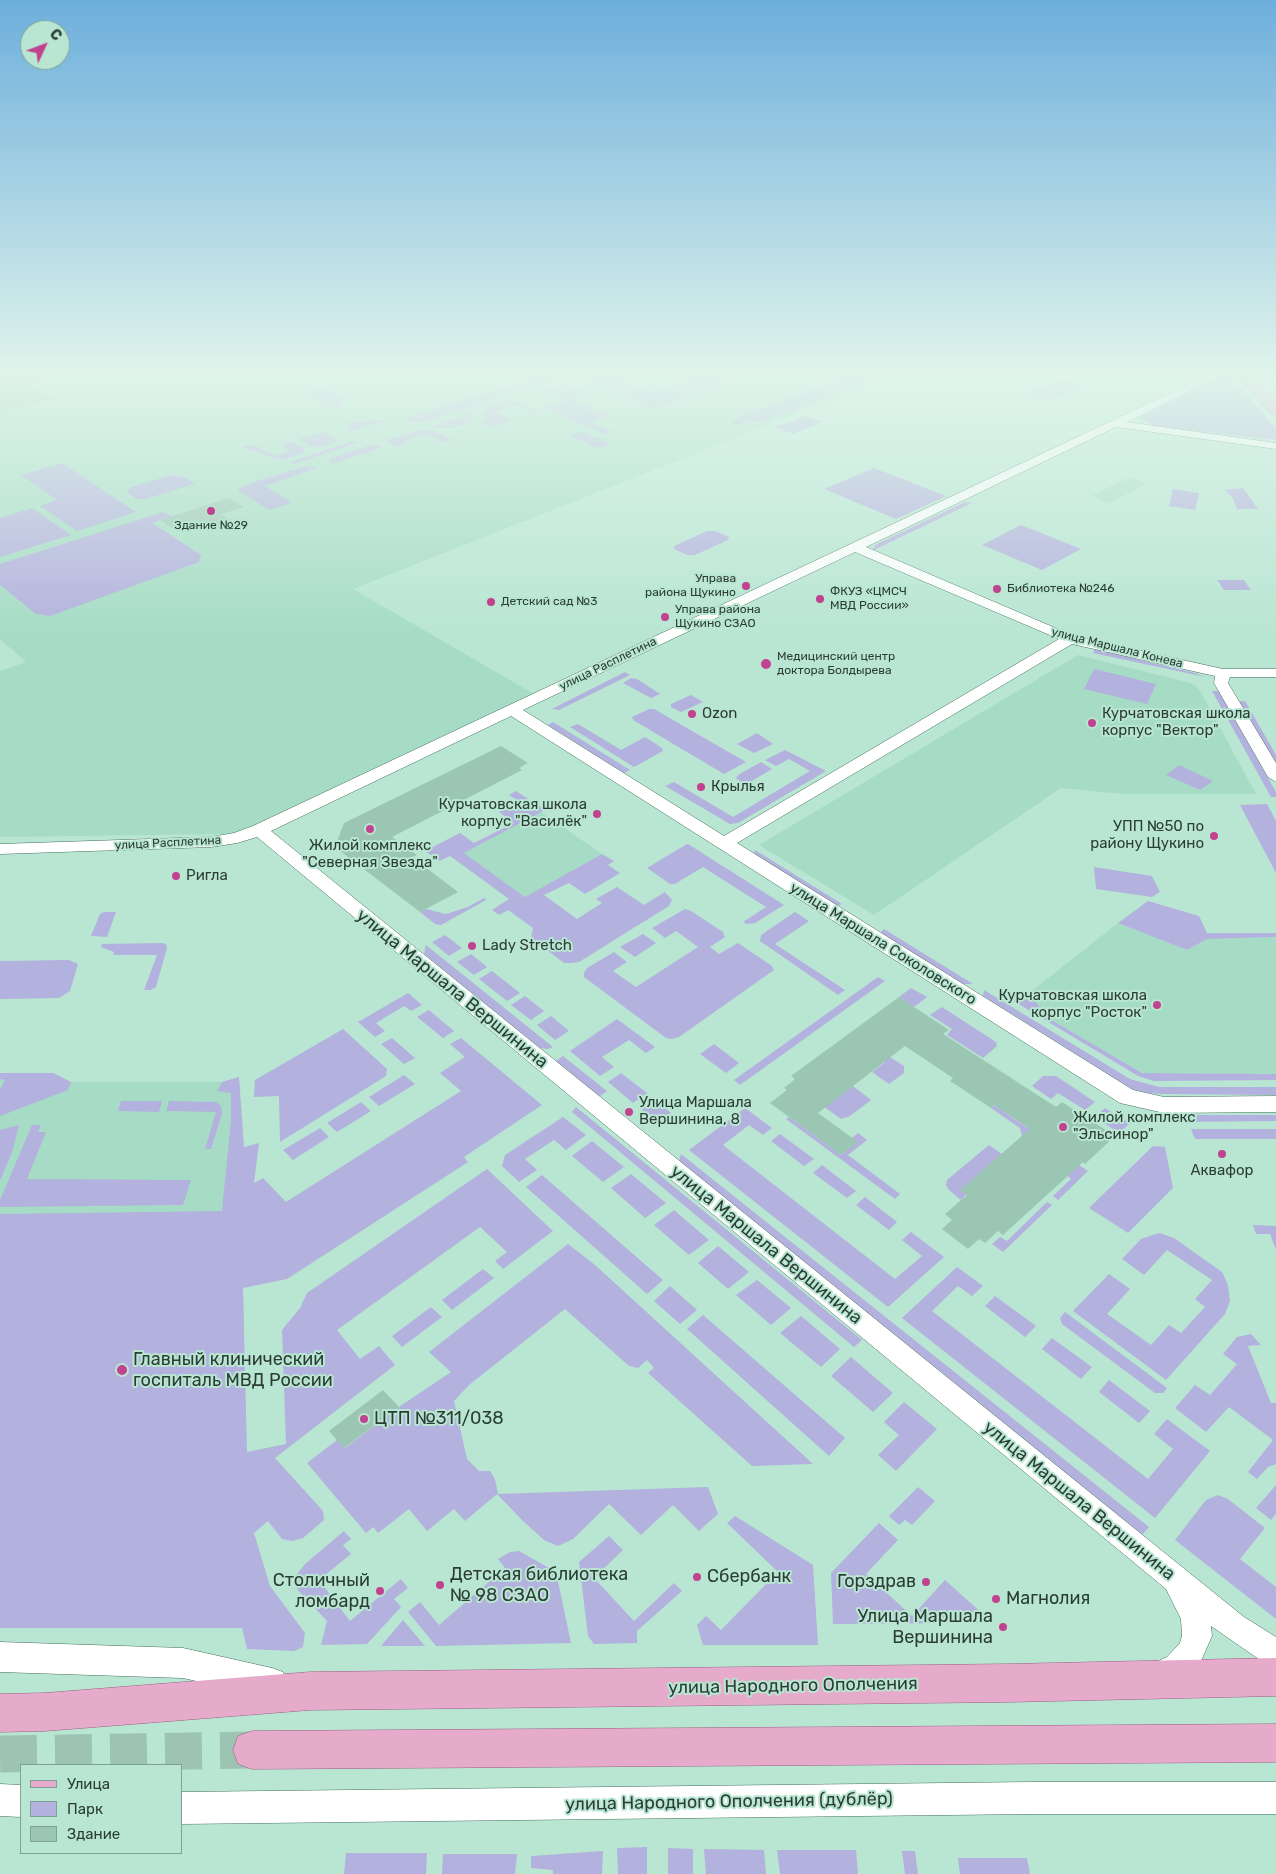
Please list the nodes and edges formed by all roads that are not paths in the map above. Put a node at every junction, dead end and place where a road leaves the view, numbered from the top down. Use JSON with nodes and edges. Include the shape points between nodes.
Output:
{"nodes":[{"id":1,"x":1039,"y":460,"type":"edge"},
{"id":2,"x":855,"y":547,"type":"junction"},
{"id":3,"x":1070,"y":638,"type":"junction"},
{"id":4,"x":1223,"y":673,"type":"junction"},
{"id":5,"x":1276,"y":673,"type":"edge"},
{"id":6,"x":512,"y":710,"type":"junction"},
{"id":7,"x":1276,"y":777,"type":"edge"},
{"id":8,"x":259,"y":830,"type":"junction"},
{"id":9,"x":723,"y":844,"type":"junction"},
{"id":10,"x":0,"y":849,"type":"edge"},
{"id":11,"x":1276,"y":1104,"type":"edge"},
{"id":12,"x":1171,"y":1576,"type":"junction"},
{"id":13,"x":1276,"y":1654,"type":"edge"},
{"id":14,"x":0,"y":1657,"type":"edge"},
{"id":15,"x":1276,"y":1677,"type":"edge"},
{"id":16,"x":1149,"y":1680,"type":"junction"},
{"id":17,"x":310,"y":1691,"type":"junction"},
{"id":18,"x":0,"y":1713,"type":"edge"},
{"id":19,"x":1276,"y":1743,"type":"edge"},
{"id":20,"x":252,"y":1750,"type":"tunnel mouth"},
{"id":21,"x":1276,"y":1798,"type":"edge"},
{"id":22,"x":0,"y":1800,"type":"edge"},
{"id":23,"x":20,"y":1801,"type":"edge"},
{"id":24,"x":182,"y":1808,"type":"edge"}],
"edges":[{"from":1,"to":2,"type":"street","name":"улица Расплетина"},
{"from":2,"to":3,"type":"street","name":"улица Маршала Конева"},
{"from":2,"to":6,"type":"street","name":"улица Расплетина"},
{"from":3,"to":4,"type":"street","name":"улица Маршала Конева"},
{"from":3,"to":9,"type":"street"},
{"from":4,"to":5,"type":"street","name":"улица Маршала Конева"},
{"from":4,"to":7,"type":"street","via":[[1221,683]]},
{"from":6,"to":8,"type":"street","name":"улица Расплетина"},
{"from":6,"to":9,"type":"street","name":"улица Маршала Соколовского"},
{"from":8,"to":10,"type":"street","name":"улица Расплетина","via":[[211,842]]},
{"from":8,"to":12,"type":"street","name":"улица Маршала Вершинина"},
{"from":9,"to":11,"type":"street","name":"улица Маршала Соколовского","via":[[1127,1097],[1164,1105]]},
{"from":12,"to":13,"type":"street","name":"улица Маршала Вершинина","via":[[1234,1628]]},
{"from":12,"to":16,"type":"street","via":[[1195,1616],[1197,1636],[1190,1653],[1177,1667]]},
{"from":14,"to":17,"type":"street","via":[[183,1663]]},
{"from":15,"to":16,"type":"main road","name":"улица Народного Ополчения"},
{"from":16,"to":17,"type":"main road","name":"улица Народного Ополчения"},
{"from":17,"to":18,"type":"main road","name":"улица Народного Ополчения"},
{"from":19,"to":20,"type":"main road"},
{"from":21,"to":24,"type":"street","name":"улица Народного Ополчения (дублёр)"},
{"from":22,"to":23,"type":"street"}]}
